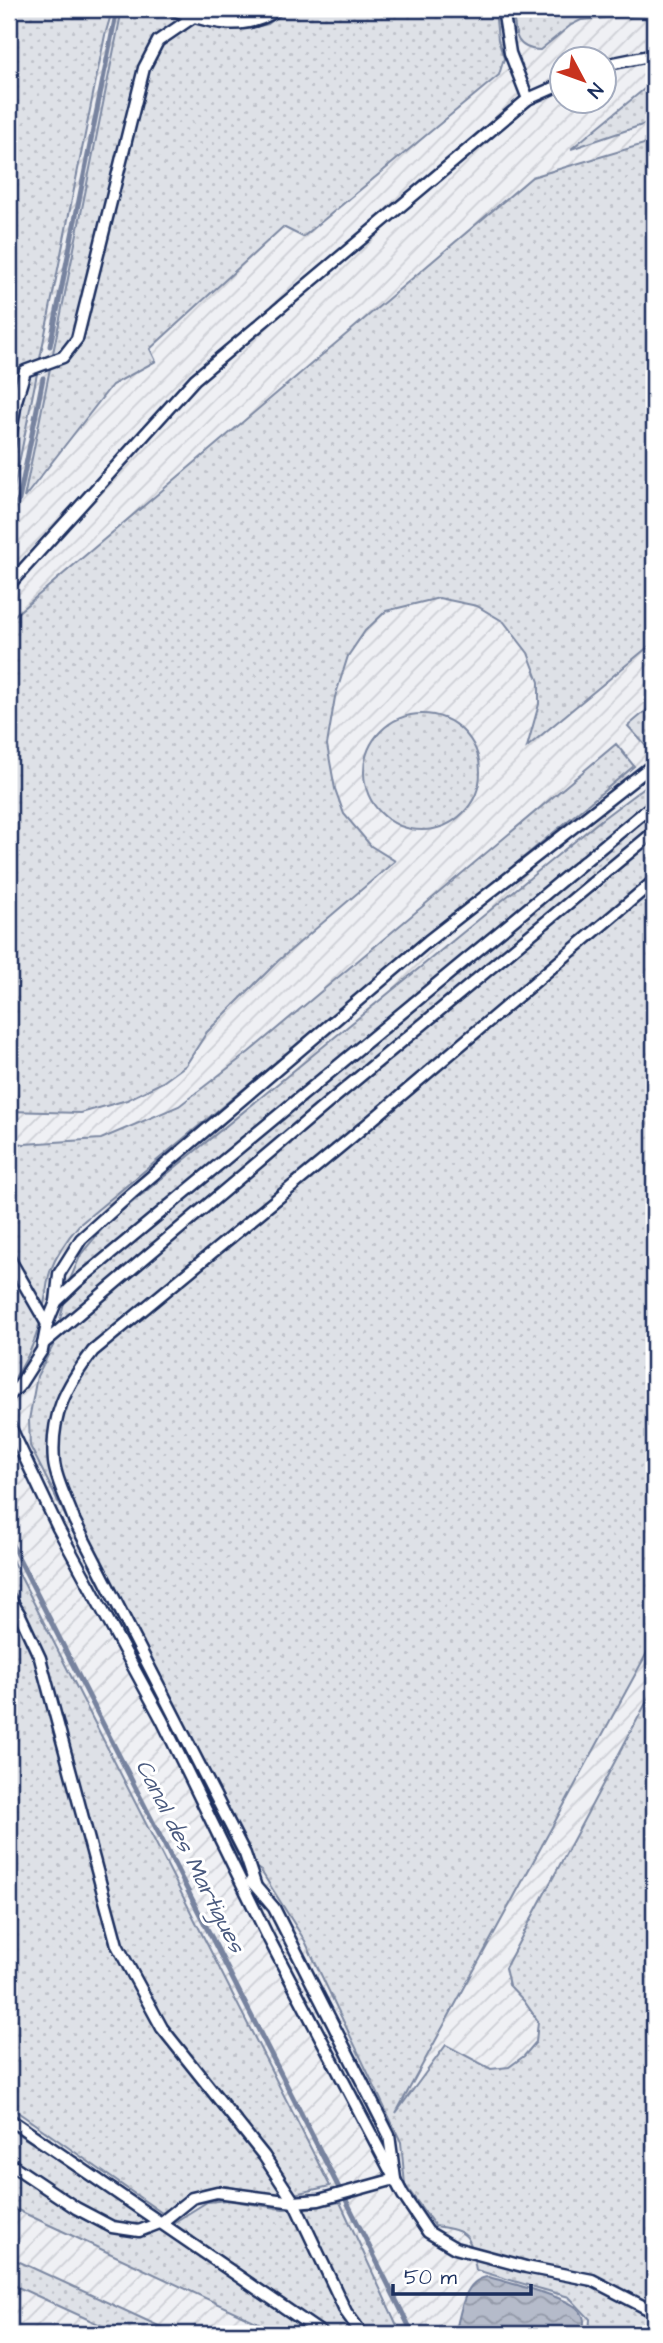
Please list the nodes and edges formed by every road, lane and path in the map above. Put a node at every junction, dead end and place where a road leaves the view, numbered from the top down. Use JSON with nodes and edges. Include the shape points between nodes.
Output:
{"nodes":[{"id":1,"x":171,"y":9,"type":"edge"},
{"id":2,"x":205,"y":9,"type":"edge"},
{"id":3,"x":278,"y":9,"type":"edge"},
{"id":4,"x":503,"y":9,"type":"edge"},
{"id":5,"x":194,"y":16,"type":"junction"},
{"id":6,"x":654,"y":55,"type":"edge"},
{"id":7,"x":618,"y":62,"type":"edge"},
{"id":8,"x":548,"y":90,"type":"edge"},
{"id":9,"x":528,"y":99,"type":"junction"},
{"id":10,"x":9,"y":446,"type":"edge"},
{"id":11,"x":9,"y":585,"type":"edge"},
{"id":12,"x":654,"y":764,"type":"edge"},
{"id":13,"x":654,"y":804,"type":"edge"},
{"id":14,"x":654,"y":832,"type":"edge"},
{"id":15,"x":654,"y":881,"type":"edge"},
{"id":16,"x":9,"y":1258,"type":"edge"},
{"id":17,"x":56,"y":1302,"type":"junction"},
{"id":18,"x":47,"y":1324,"type":"junction"},
{"id":19,"x":43,"y":1345,"type":"junction"},
{"id":20,"x":9,"y":1396,"type":"edge"},
{"id":21,"x":9,"y":1424,"type":"edge"},
{"id":22,"x":9,"y":1597,"type":"edge"},
{"id":23,"x":236,"y":1871,"type":"junction"},
{"id":24,"x":255,"y":1884,"type":"junction"},
{"id":25,"x":9,"y":2119,"type":"edge"},
{"id":26,"x":9,"y":2163,"type":"edge"},
{"id":27,"x":395,"y":2179,"type":"junction"},
{"id":28,"x":294,"y":2202,"type":"junction"},
{"id":29,"x":162,"y":2222,"type":"junction"},
{"id":30,"x":654,"y":2312,"type":"edge"},
{"id":31,"x":323,"y":2334,"type":"edge"},
{"id":32,"x":362,"y":2334,"type":"edge"}],
"edges":[{"from":1,"to":5,"type":"lane"},
{"from":2,"to":5,"type":"lane"},
{"from":3,"to":5,"type":"lane","via":[[250,23],[223,24]]},
{"from":4,"to":9,"type":"lane","via":[[510,53]]},
{"from":5,"to":10,"type":"lane","via":[[158,41],[144,68],[77,339],[63,357],[25,371]]},
{"from":6,"to":7,"type":"lane"},
{"from":8,"to":9,"type":"lane"},
{"from":9,"to":11,"type":"lane","via":[[195,379]]},
{"from":12,"to":17,"type":"lane","via":[[428,942],[111,1211],[81,1239],[59,1274]]},
{"from":13,"to":17,"type":"lane"},
{"from":14,"to":19,"type":"lane"},
{"from":15,"to":24,"type":"lane","via":[[93,1350],[71,1380],[55,1422],[54,1464],[74,1520],[245,1854]]},
{"from":16,"to":18,"type":"lane"},
{"from":17,"to":18,"type":"lane"},
{"from":18,"to":19,"type":"lane"},
{"from":19,"to":20,"type":"lane"},
{"from":21,"to":23,"type":"lane"},
{"from":22,"to":28,"type":"lane","via":[[40,1658],[117,1945],[162,2028],[264,2156]]},
{"from":23,"to":24,"type":"lane"},
{"from":23,"to":27,"type":"lane"},
{"from":24,"to":27,"type":"lane","via":[[274,1908],[389,2135]]},
{"from":25,"to":29,"type":"lane"},
{"from":26,"to":29,"type":"lane","via":[[111,2227],[139,2231]]},
{"from":27,"to":28,"type":"lane","via":[[319,2200]]},
{"from":27,"to":30,"type":"lane","via":[[428,2232],[455,2248],[592,2280]]},
{"from":28,"to":29,"type":"lane","via":[[217,2192],[192,2198]]},
{"from":28,"to":32,"type":"lane","via":[[346,2312]]},
{"from":29,"to":31,"type":"lane"}]}
